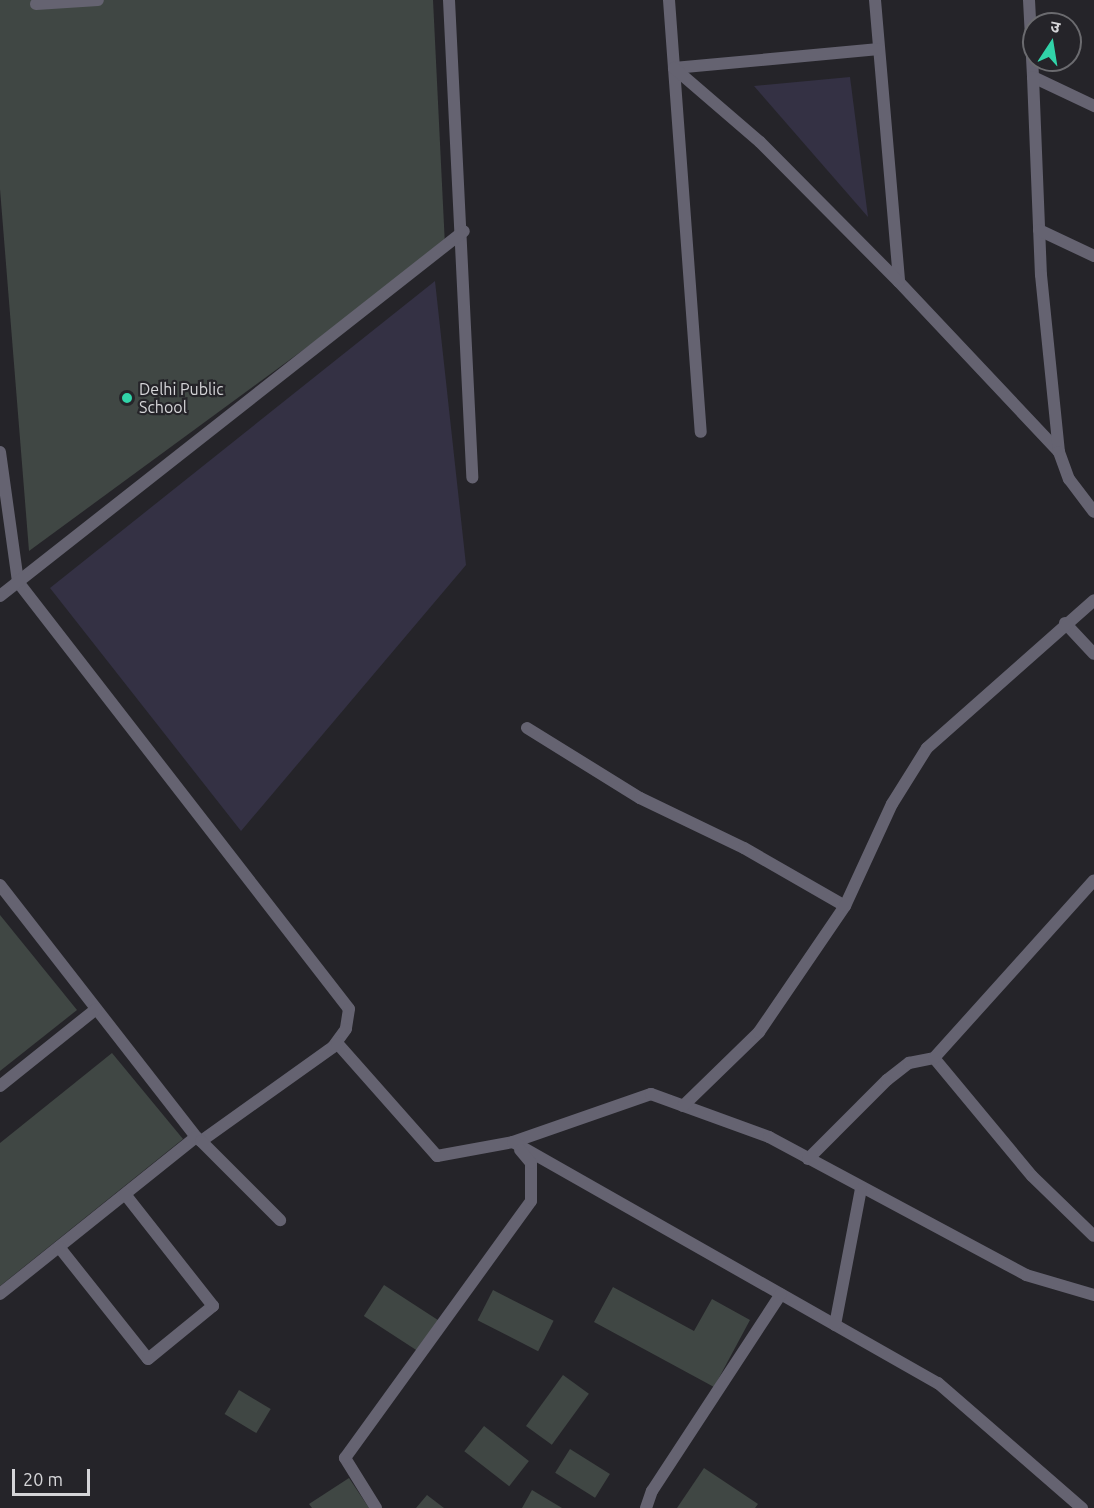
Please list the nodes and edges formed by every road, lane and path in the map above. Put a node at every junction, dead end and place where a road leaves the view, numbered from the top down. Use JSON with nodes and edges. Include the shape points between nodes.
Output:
{"nodes":[{"id":1,"x":98,"y":0,"type":"edge"},
{"id":2,"x":449,"y":0,"type":"edge"},
{"id":3,"x":669,"y":0,"type":"edge"},
{"id":4,"x":875,"y":0,"type":"edge"},
{"id":5,"x":1029,"y":0,"type":"edge"},
{"id":6,"x":36,"y":4,"type":"dead end"},
{"id":7,"x":879,"y":49,"type":"junction"},
{"id":8,"x":674,"y":68,"type":"junction"},
{"id":9,"x":1033,"y":77,"type":"junction"},
{"id":10,"x":1094,"y":106,"type":"edge"},
{"id":11,"x":1039,"y":230,"type":"junction"},
{"id":12,"x":464,"y":231,"type":"junction"},
{"id":13,"x":1094,"y":256,"type":"edge"},
{"id":14,"x":899,"y":282,"type":"junction"},
{"id":15,"x":701,"y":432,"type":"dead end"},
{"id":16,"x":0,"y":452,"type":"edge"},
{"id":17,"x":1059,"y":452,"type":"junction"},
{"id":18,"x":472,"y":477,"type":"dead end"},
{"id":19,"x":1094,"y":512,"type":"edge"},
{"id":20,"x":18,"y":582,"type":"junction"},
{"id":21,"x":0,"y":596,"type":"edge"},
{"id":22,"x":1094,"y":600,"type":"edge"},
{"id":23,"x":1065,"y":623,"type":"junction"},
{"id":24,"x":1094,"y":654,"type":"edge"},
{"id":25,"x":527,"y":728,"type":"dead end"},
{"id":26,"x":1094,"y":880,"type":"edge"},
{"id":27,"x":0,"y":885,"type":"edge"},
{"id":28,"x":845,"y":906,"type":"junction"},
{"id":29,"x":96,"y":1009,"type":"junction"},
{"id":30,"x":337,"y":1043,"type":"junction"},
{"id":31,"x":934,"y":1058,"type":"junction"},
{"id":32,"x":0,"y":1086,"type":"edge"},
{"id":33,"x":683,"y":1106,"type":"junction"},
{"id":34,"x":199,"y":1139,"type":"junction"},
{"id":35,"x":513,"y":1142,"type":"junction"},
{"id":36,"x":808,"y":1159,"type":"junction"},
{"id":37,"x":861,"y":1189,"type":"junction"},
{"id":38,"x":125,"y":1194,"type":"junction"},
{"id":39,"x":280,"y":1220,"type":"dead end"},
{"id":40,"x":1094,"y":1236,"type":"edge"},
{"id":41,"x":59,"y":1247,"type":"junction"},
{"id":42,"x":0,"y":1294,"type":"edge"},
{"id":43,"x":781,"y":1294,"type":"junction"},
{"id":44,"x":1094,"y":1295,"type":"edge"},
{"id":45,"x":835,"y":1325,"type":"junction"},
{"id":46,"x":376,"y":1508,"type":"edge"},
{"id":47,"x":646,"y":1508,"type":"edge"},
{"id":48,"x":1082,"y":1508,"type":"edge"}],
"edges":[{"from":1,"to":6,"type":"street"},
{"from":2,"to":12,"type":"street"},
{"from":3,"to":8,"type":"street"},
{"from":4,"to":7,"type":"street"},
{"from":5,"to":9,"type":"street"},
{"from":7,"to":8,"type":"street"},
{"from":7,"to":14,"type":"street"},
{"from":8,"to":14,"type":"street","via":[[760,142]]},
{"from":8,"to":15,"type":"street"},
{"from":9,"to":10,"type":"street"},
{"from":9,"to":11,"type":"street"},
{"from":11,"to":13,"type":"street"},
{"from":11,"to":17,"type":"street"},
{"from":12,"to":18,"type":"street"},
{"from":12,"to":20,"type":"street"},
{"from":14,"to":17,"type":"street"},
{"from":16,"to":20,"type":"street"},
{"from":17,"to":19,"type":"street","via":[[1070,479]]},
{"from":20,"to":21,"type":"street"},
{"from":20,"to":30,"type":"street","via":[[349,1009],[346,1029]]},
{"from":22,"to":23,"type":"street"},
{"from":23,"to":24,"type":"street"},
{"from":23,"to":28,"type":"street","via":[[927,748],[892,804]]},
{"from":25,"to":28,"type":"street","via":[[640,798],[744,848]]},
{"from":26,"to":31,"type":"street"},
{"from":27,"to":29,"type":"street"},
{"from":28,"to":33,"type":"street","via":[[759,1032]]},
{"from":29,"to":32,"type":"street"},
{"from":29,"to":34,"type":"street"},
{"from":30,"to":34,"type":"street"},
{"from":30,"to":35,"type":"street","via":[[437,1156]]},
{"from":31,"to":36,"type":"street","via":[[909,1063],[887,1080]]},
{"from":31,"to":40,"type":"street","via":[[1032,1176]]},
{"from":33,"to":35,"type":"street","via":[[651,1094]]},
{"from":33,"to":36,"type":"street","via":[[769,1137]]},
{"from":34,"to":38,"type":"street"},
{"from":34,"to":39,"type":"street"},
{"from":35,"to":43,"type":"street"},
{"from":35,"to":46,"type":"street","via":[[531,1163],[531,1201],[345,1458]]},
{"from":36,"to":37,"type":"street"},
{"from":37,"to":44,"type":"street","via":[[1026,1275]]},
{"from":37,"to":45,"type":"street"},
{"from":38,"to":41,"type":"street"},
{"from":38,"to":41,"type":"street","via":[[213,1306],[148,1359]]},
{"from":41,"to":42,"type":"street"},
{"from":43,"to":45,"type":"street"},
{"from":43,"to":47,"type":"street","via":[[652,1491]]},
{"from":45,"to":48,"type":"street","via":[[938,1383]]}]}
